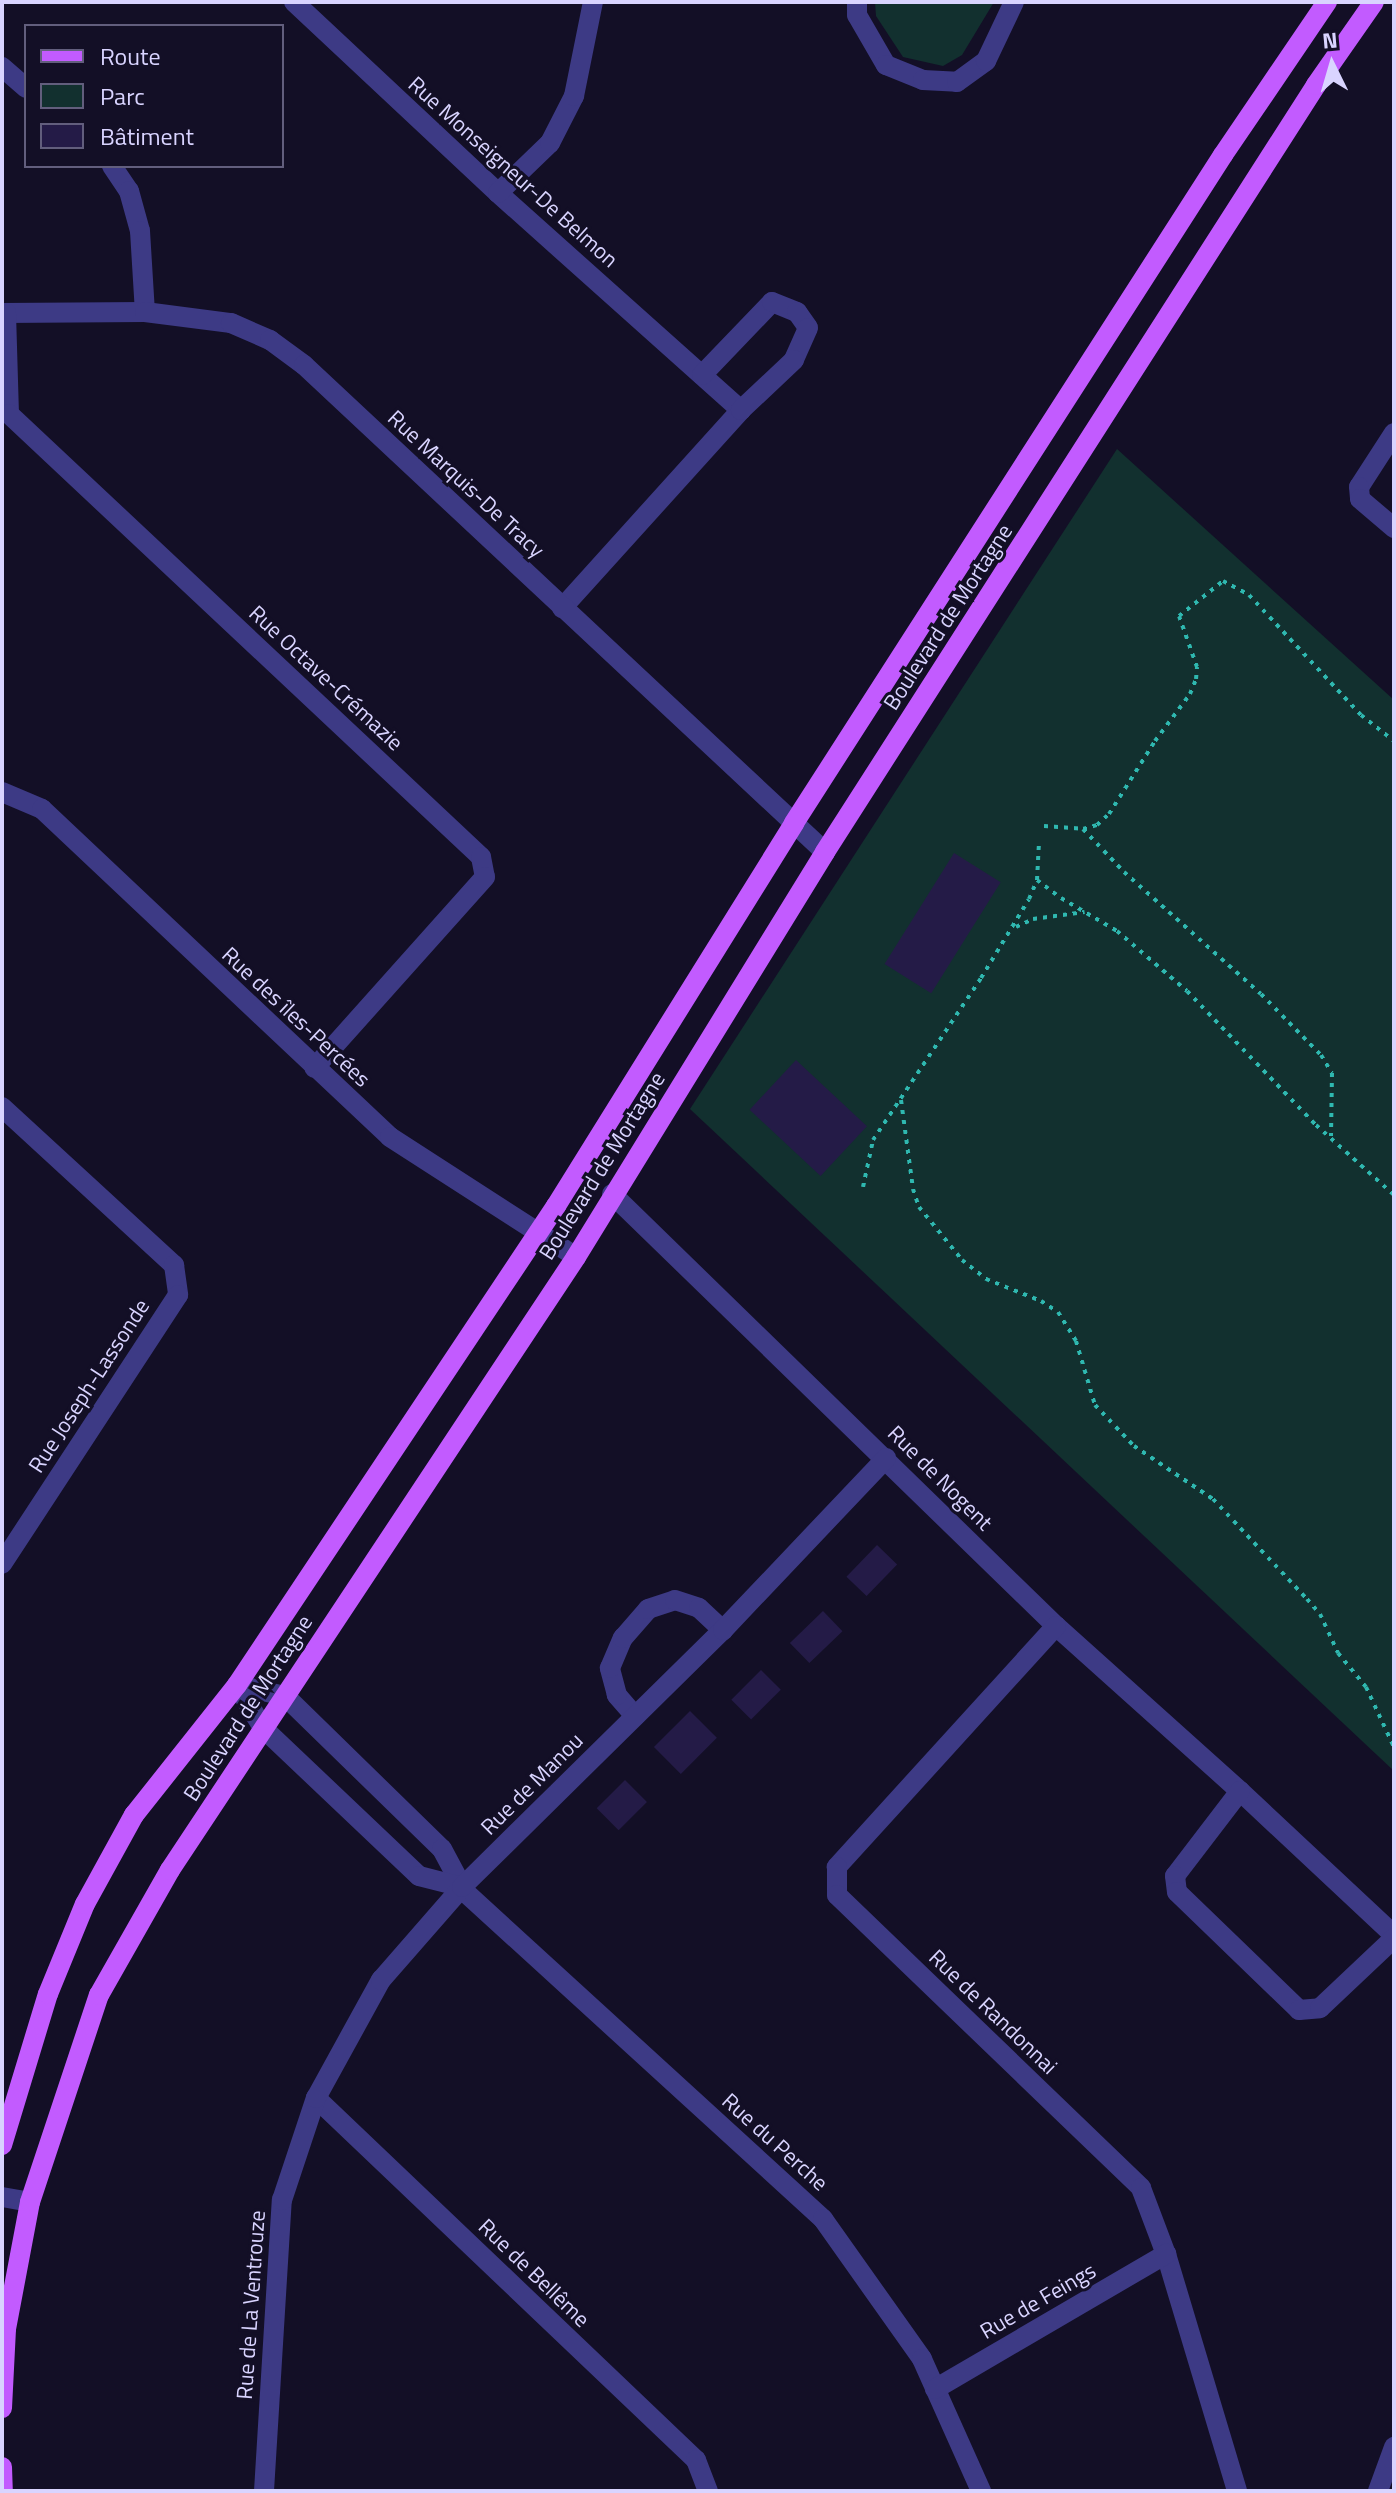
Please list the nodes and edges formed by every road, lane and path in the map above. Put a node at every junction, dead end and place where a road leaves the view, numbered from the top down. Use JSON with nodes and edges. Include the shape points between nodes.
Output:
{"nodes":[{"id":1,"x":294,"y":2,"type":"edge"},
{"id":2,"x":593,"y":2,"type":"edge"},
{"id":3,"x":857,"y":2,"type":"edge"},
{"id":4,"x":1014,"y":2,"type":"edge"},
{"id":5,"x":1327,"y":2,"type":"edge"},
{"id":6,"x":1374,"y":2,"type":"edge"},
{"id":7,"x":2,"y":67,"type":"edge"},
{"id":8,"x":24,"y":86,"type":"edge"},
{"id":9,"x":113,"y":168,"type":"edge"},
{"id":10,"x":498,"y":193,"type":"junction"},
{"id":11,"x":145,"y":312,"type":"junction"},
{"id":12,"x":4,"y":313,"type":"edge"},
{"id":13,"x":702,"y":375,"type":"junction"},
{"id":14,"x":741,"y":410,"type":"junction"},
{"id":15,"x":1394,"y":433,"type":"edge"},
{"id":16,"x":1394,"y":528,"type":"edge"},
{"id":17,"x":562,"y":608,"type":"junction"},
{"id":18,"x":1394,"y":741,"type":"edge"},
{"id":19,"x":2,"y":792,"type":"edge"},
{"id":20,"x":794,"y":823,"type":"junction"},
{"id":21,"x":1044,"y":826,"type":"dead end"},
{"id":22,"x":1083,"y":829,"type":"junction"},
{"id":23,"x":1039,"y":844,"type":"dead end"},
{"id":24,"x":825,"y":852,"type":"junction"},
{"id":25,"x":1037,"y":880,"type":"junction"},
{"id":26,"x":1085,"y":912,"type":"junction"},
{"id":27,"x":1013,"y":927,"type":"junction"},
{"id":28,"x":314,"y":1068,"type":"junction"},
{"id":29,"x":901,"y":1100,"type":"junction"},
{"id":30,"x":4,"y":1114,"type":"edge"},
{"id":31,"x":1331,"y":1136,"type":"junction"},
{"id":32,"x":863,"y":1187,"type":"dead end"},
{"id":33,"x":612,"y":1194,"type":"junction"},
{"id":34,"x":1394,"y":1195,"type":"edge"},
{"id":35,"x":538,"y":1232,"type":"junction"},
{"id":36,"x":576,"y":1257,"type":"junction"},
{"id":37,"x":886,"y":1458,"type":"junction"},
{"id":38,"x":2,"y":1564,"type":"edge"},
{"id":39,"x":1056,"y":1626,"type":"junction"},
{"id":40,"x":723,"y":1630,"type":"junction"},
{"id":41,"x":237,"y":1685,"type":"junction"},
{"id":42,"x":285,"y":1696,"type":"junction"},
{"id":43,"x":635,"y":1716,"type":"junction"},
{"id":44,"x":263,"y":1728,"type":"junction"},
{"id":45,"x":1394,"y":1747,"type":"edge"},
{"id":46,"x":1240,"y":1791,"type":"junction"},
{"id":47,"x":462,"y":1887,"type":"junction"},
{"id":48,"x":1394,"y":1937,"type":"edge"},
{"id":49,"x":316,"y":2098,"type":"junction"},
{"id":50,"x":2,"y":2145,"type":"edge"},
{"id":51,"x":2,"y":2197,"type":"edge"},
{"id":52,"x":30,"y":2202,"type":"junction"},
{"id":53,"x":1166,"y":2254,"type":"junction"},
{"id":54,"x":935,"y":2389,"type":"junction"},
{"id":55,"x":2,"y":2408,"type":"edge"},
{"id":56,"x":1394,"y":2447,"type":"edge"},
{"id":57,"x":2,"y":2467,"type":"edge"},
{"id":58,"x":3,"y":2491,"type":"edge"},
{"id":59,"x":264,"y":2491,"type":"edge"},
{"id":60,"x":708,"y":2491,"type":"edge"},
{"id":61,"x":981,"y":2491,"type":"edge"},
{"id":62,"x":1237,"y":2491,"type":"edge"},
{"id":63,"x":1378,"y":2491,"type":"edge"}],
"edges":[{"from":1,"to":10,"type":"street","name":"Rue Monseigneur-De Belmon"},
{"from":2,"to":10,"type":"street","via":[[574,96],[550,143]]},
{"from":3,"to":4,"type":"street","via":[[857,15],[886,65],[923,80],[957,82],[986,61]]},
{"from":5,"to":20,"type":"main road","name":"Boulevard de Mortagne"},
{"from":6,"to":24,"type":"main road","name":"Boulevard de Mortagne"},
{"from":7,"to":8,"type":"street"},
{"from":9,"to":11,"type":"street","via":[[129,191],[140,231]]},
{"from":10,"to":13,"type":"street","name":"Rue Monseigneur-De Belmon"},
{"from":11,"to":12,"type":"street","name":"Rue Marquis-De Tracy"},
{"from":11,"to":17,"type":"street","name":"Rue Marquis-De Tracy","via":[[231,323],[270,340],[304,365]]},
{"from":12,"to":28,"type":"street","name":"Rue Octave-Crémazie","via":[[9,414],[481,857],[485,877]]},
{"from":13,"to":14,"type":"street","name":"Rue Monseigneur-De Belmon"},
{"from":13,"to":14,"type":"street","via":[[772,302],[797,312],[808,328],[794,360]]},
{"from":14,"to":17,"type":"street"},
{"from":15,"to":16,"type":"street","via":[[1359,487],[1360,499]]},
{"from":17,"to":20,"type":"street","name":"Rue Marquis-De Tracy"},
{"from":18,"to":22,"type":"path","via":[[1361,715],[1249,595],[1223,581],[1179,616],[1197,667],[1190,694],[1109,814]]},
{"from":19,"to":28,"type":"street","name":"Rue des îles-Percées","via":[[42,809]]},
{"from":20,"to":24,"type":"street","name":"Rue Marquis-De Tracy"},
{"from":20,"to":35,"type":"main road","name":"Boulevard de Mortagne"},
{"from":21,"to":22,"type":"path"},
{"from":22,"to":31,"type":"path","via":[[1321,1055],[1332,1073]]},
{"from":23,"to":25,"type":"path"},
{"from":24,"to":33,"type":"main road","name":"Boulevard de Mortagne"},
{"from":25,"to":26,"type":"path"},
{"from":25,"to":27,"type":"path"},
{"from":26,"to":27,"type":"path"},
{"from":26,"to":31,"type":"path","via":[[1117,931],[1187,991]]},
{"from":27,"to":29,"type":"path"},
{"from":28,"to":35,"type":"street","name":"Rue des îles-Percées","via":[[390,1137]]},
{"from":29,"to":32,"type":"path","via":[[873,1140]]},
{"from":29,"to":45,"type":"path","via":[[919,1207],[962,1260],[986,1279],[1058,1312],[1076,1341],[1095,1405],[1134,1446],[1213,1499],[1307,1599],[1338,1653],[1366,1687]]},
{"from":30,"to":38,"type":"street","name":"Rue Joseph-Lassonde","via":[[174,1265],[178,1295]]},
{"from":31,"to":34,"type":"path"},
{"from":33,"to":36,"type":"main road","name":"Boulevard de Mortagne"},
{"from":33,"to":37,"type":"street","name":"Rue de Nogent"},
{"from":35,"to":36,"type":"street","name":"Rue des îles-Percées"},
{"from":35,"to":41,"type":"main road","name":"Boulevard de Mortagne"},
{"from":36,"to":42,"type":"main road","name":"Boulevard de Mortagne"},
{"from":37,"to":39,"type":"street","name":"Rue de Nogent"},
{"from":37,"to":40,"type":"street","name":"Rue de Manou"},
{"from":39,"to":46,"type":"street","name":"Rue de Nogent"},
{"from":39,"to":53,"type":"street","name":"Rue de Randonnai","via":[[837,1867],[837,1895],[1141,2188]]},
{"from":40,"to":43,"type":"street","name":"Rue de Manou"},
{"from":40,"to":43,"type":"street","via":[[699,1608],[675,1600],[648,1609],[623,1638],[610,1668],[617,1695]]},
{"from":41,"to":42,"type":"street"},
{"from":41,"to":44,"type":"street","name":"Rue du Perche"},
{"from":41,"to":50,"type":"main road","name":"Boulevard de Mortagne","via":[[134,1815],[85,1904],[48,1994]]},
{"from":42,"to":44,"type":"main road","name":"Boulevard de Mortagne"},
{"from":42,"to":47,"type":"street","name":"Rue du Perche","via":[[442,1849]]},
{"from":43,"to":47,"type":"street","name":"Rue de Manou"},
{"from":44,"to":47,"type":"street","name":"Rue du Perche","via":[[419,1876]]},
{"from":44,"to":52,"type":"main road","name":"Boulevard de Mortagne","via":[[170,1870],[99,1995]]},
{"from":46,"to":48,"type":"street","name":"Rue de Nogent"},
{"from":46,"to":48,"type":"street","name":"Rue de Nogent","via":[[1175,1876],[1177,1892],[1299,2010],[1320,2008]]},
{"from":47,"to":49,"type":"street","name":"Rue de La Ventrouze","via":[[381,1980]]},
{"from":47,"to":54,"type":"street","name":"Rue du Perche","via":[[823,2219],[922,2359]]},
{"from":49,"to":59,"type":"street","name":"Rue de La Ventrouze","via":[[282,2200]]},
{"from":49,"to":60,"type":"street","name":"Rue de Bellême","via":[[696,2460]]},
{"from":51,"to":52,"type":"street"},
{"from":52,"to":55,"type":"main road","name":"Boulevard de Mortagne","via":[[6,2329]]},
{"from":53,"to":54,"type":"street","name":"Rue de Feings"},
{"from":53,"to":62,"type":"street","name":"Rue de Randonnai"},
{"from":54,"to":61,"type":"street","name":"Rue du Perche"},
{"from":56,"to":63,"type":"street"},
{"from":57,"to":58,"type":"main road"}]}
